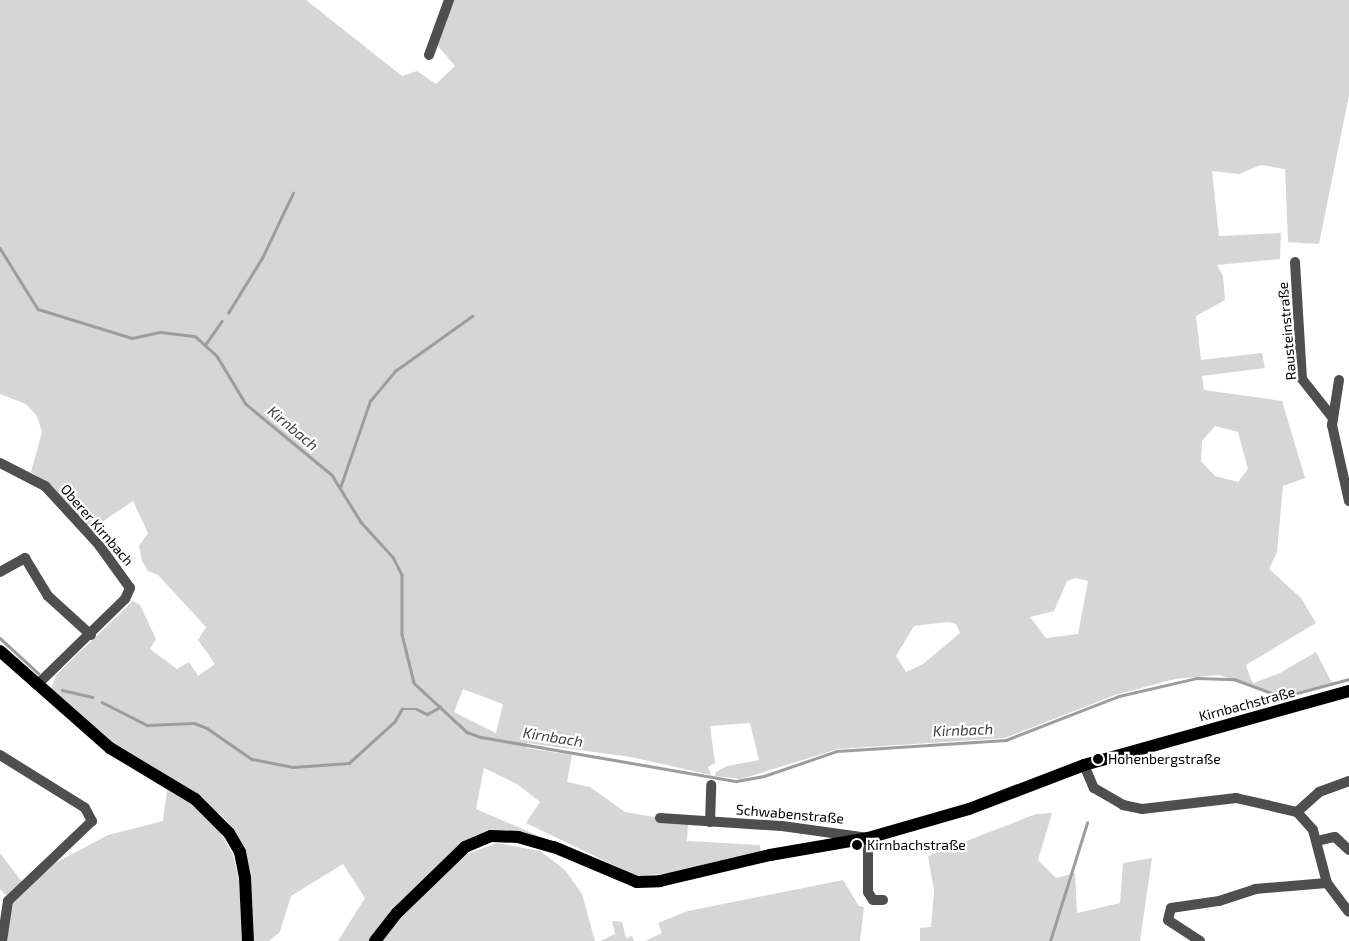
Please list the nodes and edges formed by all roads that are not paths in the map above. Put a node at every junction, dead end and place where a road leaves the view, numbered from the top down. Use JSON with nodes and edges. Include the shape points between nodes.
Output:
{"nodes":[{"id":1,"x":449,"y":0,"type":"edge"},
{"id":2,"x":429,"y":55,"type":"dead end"},
{"id":3,"x":1295,"y":262,"type":"dead end"},
{"id":4,"x":1339,"y":380,"type":"dead end"},
{"id":5,"x":1332,"y":417,"type":"junction"},
{"id":6,"x":0,"y":463,"type":"edge"},
{"id":7,"x":1349,"y":501,"type":"edge"},
{"id":8,"x":0,"y":572,"type":"edge"},
{"id":9,"x":91,"y":635,"type":"junction"},
{"id":10,"x":0,"y":651,"type":"edge"},
{"id":11,"x":37,"y":684,"type":"junction"},
{"id":12,"x":1349,"y":692,"type":"edge"},
{"id":13,"x":0,"y":755,"type":"edge"},
{"id":14,"x":1084,"y":765,"type":"junction"},
{"id":15,"x":1349,"y":781,"type":"edge"},
{"id":16,"x":711,"y":785,"type":"dead end"},
{"id":17,"x":1298,"y":812,"type":"junction"},
{"id":18,"x":660,"y":818,"type":"dead end"},
{"id":19,"x":710,"y":822,"type":"junction"},
{"id":20,"x":868,"y":838,"type":"junction"},
{"id":21,"x":1316,"y":841,"type":"junction"},
{"id":22,"x":1349,"y":850,"type":"edge"},
{"id":23,"x":1327,"y":883,"type":"junction"},
{"id":24,"x":883,"y":900,"type":"dead end"},
{"id":25,"x":1349,"y":912,"type":"edge"},
{"id":26,"x":2,"y":941,"type":"edge"},
{"id":27,"x":248,"y":941,"type":"edge"},
{"id":28,"x":375,"y":941,"type":"edge"},
{"id":29,"x":1200,"y":941,"type":"edge"}],
"edges":[{"from":1,"to":2,"type":"street"},
{"from":3,"to":5,"type":"street","name":"Rausteinstraße","via":[[1302,379]]},
{"from":4,"to":5,"type":"street"},
{"from":5,"to":7,"type":"street","via":[[1334,442]]},
{"from":6,"to":9,"type":"street","name":"Oberer Kirnbach","via":[[45,486],[126,579],[130,588],[125,599]]},
{"from":8,"to":9,"type":"street","via":[[25,558],[48,596]]},
{"from":9,"to":11,"type":"street","name":"Oberer Kirnbach"},
{"from":10,"to":11,"type":"main road"},
{"from":11,"to":27,"type":"main road","via":[[110,748],[195,799],[229,833],[240,852],[245,878]]},
{"from":12,"to":14,"type":"main road","name":"Kirnbachstraße"},
{"from":13,"to":26,"type":"street","via":[[85,808],[92,821],[8,901]]},
{"from":14,"to":17,"type":"street","via":[[1094,788],[1123,805],[1142,809],[1236,798]]},
{"from":14,"to":20,"type":"main road","name":"Kirnbachstraße","via":[[969,809]]},
{"from":15,"to":17,"type":"street","via":[[1319,792]]},
{"from":16,"to":19,"type":"street"},
{"from":17,"to":21,"type":"street","via":[[1313,830]]},
{"from":18,"to":19,"type":"street","name":"Schwabenstraße"},
{"from":19,"to":20,"type":"street","name":"Schwabenstraße","via":[[839,832]]},
{"from":20,"to":24,"type":"street","via":[[868,892],[873,900]]},
{"from":20,"to":28,"type":"main road","name":"Kirnbachstraße","via":[[770,855],[667,880],[637,882],[554,847],[518,837],[491,836],[465,846]]},
{"from":21,"to":22,"type":"street","via":[[1334,837]]},
{"from":21,"to":23,"type":"street"},
{"from":23,"to":25,"type":"street"},
{"from":23,"to":29,"type":"street","via":[[1255,889],[1219,901],[1171,908],[1168,920]]}]}
